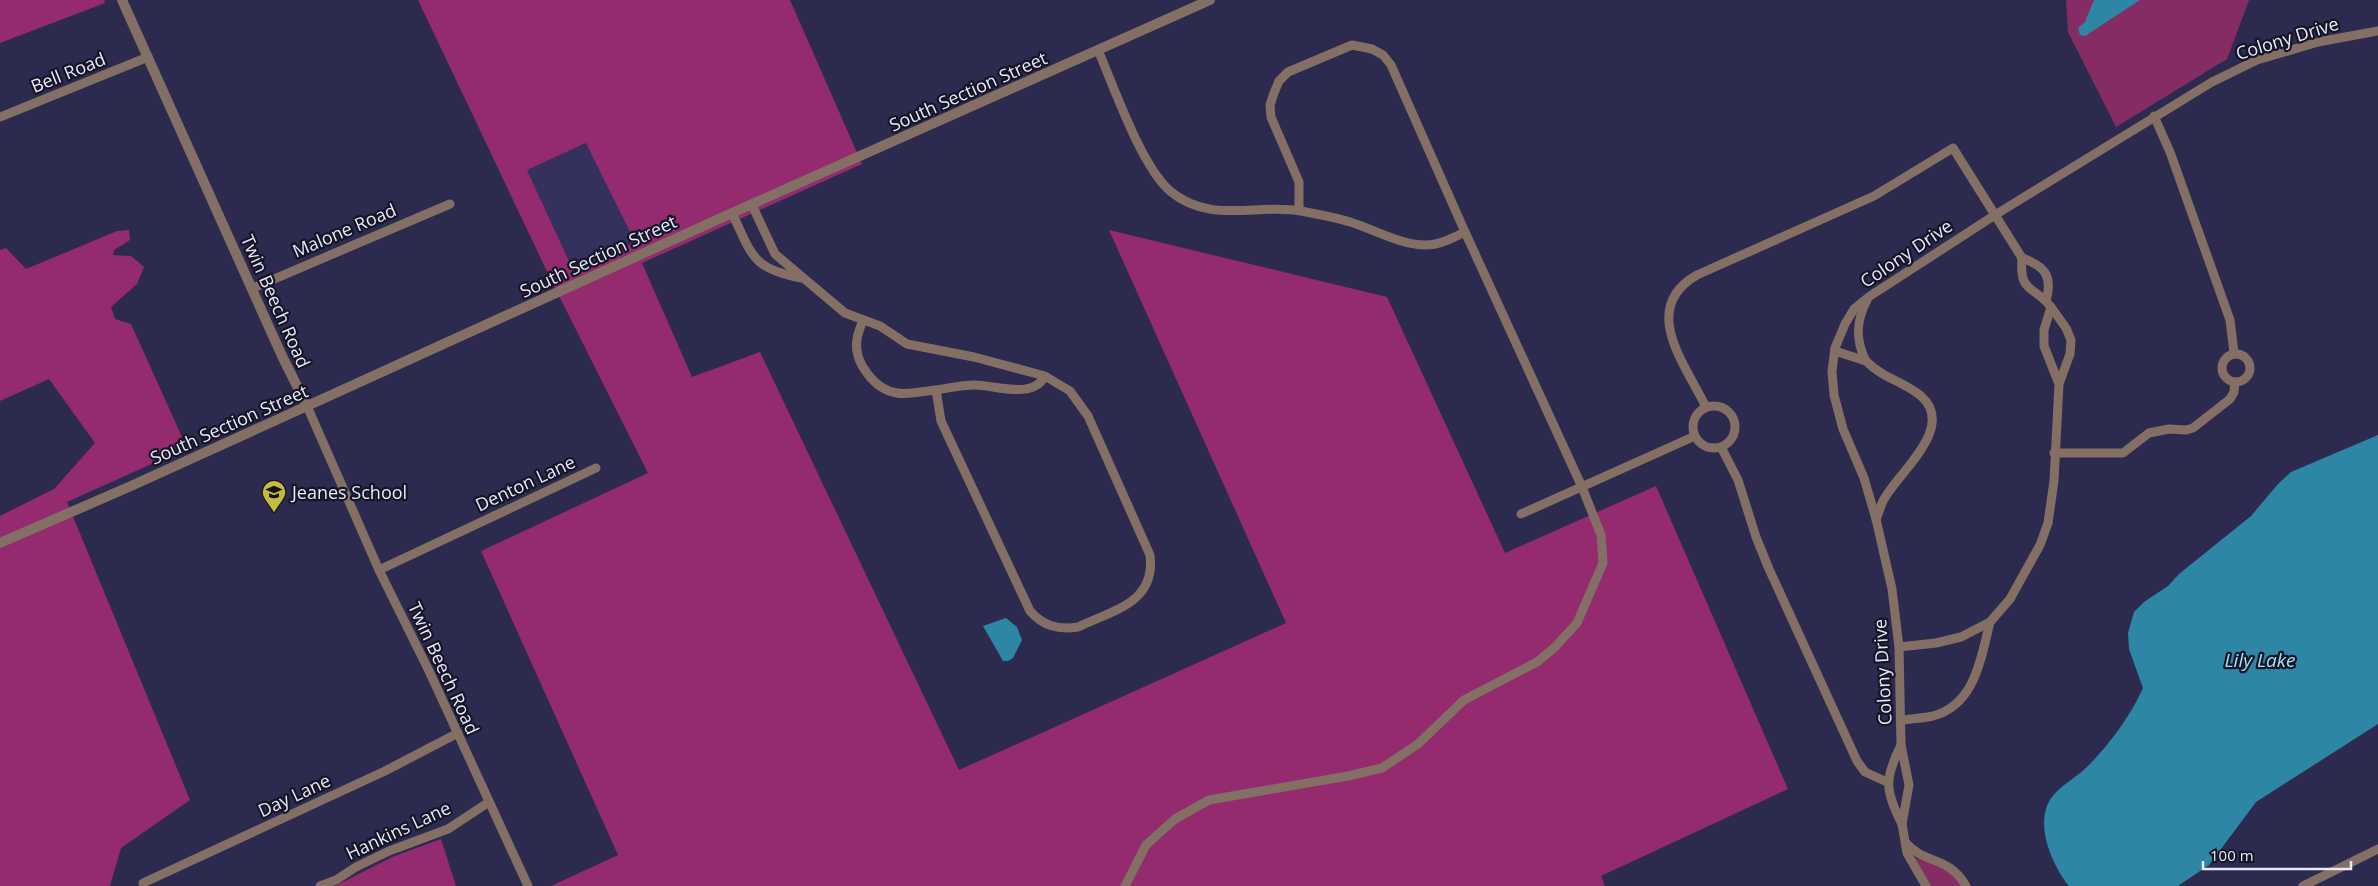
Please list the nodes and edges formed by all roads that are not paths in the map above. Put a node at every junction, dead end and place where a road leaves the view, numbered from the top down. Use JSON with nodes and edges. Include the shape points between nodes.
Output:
{"nodes":[{"id":1,"x":122,"y":0,"type":"edge"},
{"id":2,"x":1210,"y":0,"type":"edge"},
{"id":3,"x":2378,"y":31,"type":"edge"},
{"id":4,"x":1098,"y":50,"type":"junction"},
{"id":5,"x":148,"y":57,"type":"junction"},
{"id":6,"x":2154,"y":116,"type":"junction"},
{"id":7,"x":0,"y":117,"type":"edge"},
{"id":8,"x":450,"y":204,"type":"dead end"},
{"id":9,"x":752,"y":205,"type":"junction"},
{"id":10,"x":1299,"y":211,"type":"junction"},
{"id":11,"x":732,"y":213,"type":"junction"},
{"id":12,"x":1995,"y":214,"type":"junction"},
{"id":13,"x":1465,"y":232,"type":"junction"},
{"id":14,"x":2022,"y":258,"type":"junction"},
{"id":15,"x":801,"y":278,"type":"junction"},
{"id":16,"x":253,"y":288,"type":"junction"},
{"id":17,"x":1870,"y":296,"type":"junction"},
{"id":18,"x":2049,"y":304,"type":"junction"},
{"id":19,"x":863,"y":320,"type":"junction"},
{"id":20,"x":1835,"y":351,"type":"junction"},
{"id":21,"x":2234,"y":353,"type":"junction"},
{"id":22,"x":1866,"y":361,"type":"junction"},
{"id":23,"x":1045,"y":376,"type":"junction"},
{"id":24,"x":2235,"y":382,"type":"junction"},
{"id":25,"x":2059,"y":384,"type":"junction"},
{"id":26,"x":936,"y":390,"type":"junction"},
{"id":27,"x":307,"y":406,"type":"junction"},
{"id":28,"x":1706,"y":407,"type":"junction"},
{"id":29,"x":1695,"y":436,"type":"junction"},
{"id":30,"x":1721,"y":447,"type":"junction"},
{"id":31,"x":2054,"y":453,"type":"junction"},
{"id":32,"x":596,"y":468,"type":"dead end"},
{"id":33,"x":1582,"y":486,"type":"junction"},
{"id":34,"x":1521,"y":514,"type":"dead end"},
{"id":35,"x":1876,"y":519,"type":"junction"},
{"id":36,"x":0,"y":543,"type":"edge"},
{"id":37,"x":379,"y":570,"type":"junction"},
{"id":38,"x":1990,"y":622,"type":"junction"},
{"id":39,"x":1899,"y":646,"type":"junction"},
{"id":40,"x":1902,"y":720,"type":"junction"},
{"id":41,"x":458,"y":733,"type":"junction"},
{"id":42,"x":1901,"y":745,"type":"junction"},
{"id":43,"x":1887,"y":782,"type":"junction"},
{"id":44,"x":489,"y":802,"type":"junction"},
{"id":45,"x":1902,"y":824,"type":"junction"},
{"id":46,"x":1904,"y":841,"type":"junction"},
{"id":47,"x":2378,"y":849,"type":"edge"},
{"id":48,"x":143,"y":883,"type":"dead end"},
{"id":49,"x":320,"y":886,"type":"edge"},
{"id":50,"x":528,"y":886,"type":"edge"},
{"id":51,"x":1125,"y":886,"type":"edge"},
{"id":52,"x":1926,"y":886,"type":"edge"},
{"id":53,"x":1966,"y":886,"type":"edge"},
{"id":54,"x":2303,"y":886,"type":"edge"}],
"edges":[{"from":1,"to":5,"type":"street","name":"Twin Beech Road"},
{"from":2,"to":4,"type":"street","name":"South Section Street"},
{"from":3,"to":6,"type":"street","name":"Colony Drive","via":[[2318,42],[2257,60]]},
{"from":4,"to":9,"type":"street","name":"South Section Street"},
{"from":4,"to":10,"type":"street","via":[[1147,161],[1171,191],[1192,205],[1208,209],[1228,212]]},
{"from":5,"to":7,"type":"street","name":"Bell Road"},
{"from":5,"to":16,"type":"street","name":"Twin Beech Road"},
{"from":6,"to":12,"type":"street","name":"Colony Drive"},
{"from":6,"to":21,"type":"street","via":[[2230,320]]},
{"from":8,"to":16,"type":"street","name":"Malone Road"},
{"from":9,"to":11,"type":"street","name":"South Section Street"},
{"from":9,"to":15,"type":"street","via":[[775,254]]},
{"from":10,"to":13,"type":"street","via":[[1348,221],[1426,245]]},
{"from":10,"to":13,"type":"street","via":[[1299,182],[1271,117],[1272,99],[1279,82],[1288,72],[1352,44],[1372,49],[1391,65]]},
{"from":11,"to":15,"type":"street","via":[[759,263],[775,273]]},
{"from":11,"to":27,"type":"street","name":"South Section Street"},
{"from":12,"to":14,"type":"street"},
{"from":12,"to":17,"type":"street","name":"Colony Drive"},
{"from":12,"to":28,"type":"street","via":[[1953,148],[1874,196],[1689,279],[1672,297],[1668,322],[1673,340]]},
{"from":13,"to":33,"type":"street"},
{"from":14,"to":18,"type":"street","via":[[2024,284]]},
{"from":14,"to":18,"type":"street","via":[[2045,272]]},
{"from":15,"to":19,"type":"street","via":[[845,314]]},
{"from":16,"to":27,"type":"street","name":"Twin Beech Road"},
{"from":17,"to":20,"type":"street","name":"Colony Drive","via":[[1854,309]]},
{"from":17,"to":22,"type":"street","via":[[1861,311],[1858,331]]},
{"from":18,"to":25,"type":"street","via":[[2044,346]]},
{"from":18,"to":25,"type":"street","via":[[2071,340],[2070,354]]},
{"from":19,"to":23,"type":"street","via":[[880,326],[907,344]]},
{"from":19,"to":26,"type":"street","via":[[857,351],[876,384],[898,394]]},
{"from":20,"to":22,"type":"street"},
{"from":20,"to":35,"type":"street","name":"Colony Drive","via":[[1832,371],[1834,395]]},
{"from":21,"to":24,"type":"street","via":[[2224,360],[2222,370],[2226,378]]},
{"from":21,"to":24,"type":"street","via":[[2245,356],[2251,368],[2244,380]]},
{"from":22,"to":35,"type":"street","via":[[1877,373],[1922,397],[1933,418],[1927,441],[1883,501]]},
{"from":23,"to":26,"type":"street","via":[[1039,384],[1017,390],[973,385]]},
{"from":23,"to":26,"type":"street","via":[[1070,391],[1088,416],[1150,555],[1149,581],[1136,600],[1078,627],[1046,625],[1030,611],[942,421]]},
{"from":24,"to":31,"type":"street","via":[[2230,399],[2193,428],[2149,433],[2123,454]]},
{"from":25,"to":31,"type":"street"},
{"from":27,"to":36,"type":"street","name":"South Section Street"},
{"from":27,"to":37,"type":"street","name":"Twin Beech Road"},
{"from":28,"to":29,"type":"street","via":[[1695,417]]},
{"from":28,"to":30,"type":"street","via":[[1724,408],[1734,418],[1732,439]]},
{"from":29,"to":30,"type":"street","via":[[1703,445]]},
{"from":29,"to":33,"type":"street"},
{"from":30,"to":43,"type":"street","via":[[1738,480],[1769,569],[1857,761],[1865,772]]},
{"from":31,"to":38,"type":"street","via":[[2054,482],[2046,531],[2010,599]]},
{"from":32,"to":37,"type":"street","name":"Denton Lane"},
{"from":33,"to":34,"type":"street"},
{"from":33,"to":51,"type":"street","via":[[1601,535],[1603,563],[1577,623],[1554,648],[1537,662],[1464,700],[1418,744],[1382,768],[1209,800],[1183,814],[1146,845]]},
{"from":35,"to":39,"type":"street","name":"Colony Drive","via":[[1892,589]]},
{"from":37,"to":41,"type":"street","name":"Twin Beech Road"},
{"from":38,"to":39,"type":"street","via":[[1936,644]]},
{"from":38,"to":40,"type":"street","via":[[1967,693],[1951,708],[1934,716]]},
{"from":39,"to":40,"type":"street","name":"Colony Drive"},
{"from":40,"to":42,"type":"street","name":"Colony Drive"},
{"from":41,"to":44,"type":"street","name":"Twin Beech Road"},
{"from":41,"to":48,"type":"street","name":"Day Lane","via":[[385,771]]},
{"from":42,"to":43,"type":"street","name":"Colony Drive"},
{"from":42,"to":45,"type":"street","name":"Colony Drive","via":[[1909,784]]},
{"from":43,"to":45,"type":"street","name":"Colony Drive","via":[[1888,795]]},
{"from":44,"to":49,"type":"street","name":"Hankins Lane","via":[[448,829],[396,848]]},
{"from":44,"to":50,"type":"street","name":"Twin Beech Road"},
{"from":45,"to":46,"type":"street","name":"Colony Drive"},
{"from":46,"to":52,"type":"street","name":"Colony Drive","via":[[1913,866]]},
{"from":46,"to":53,"type":"street","via":[[1919,856],[1952,868]]},
{"from":47,"to":54,"type":"street"}]}
